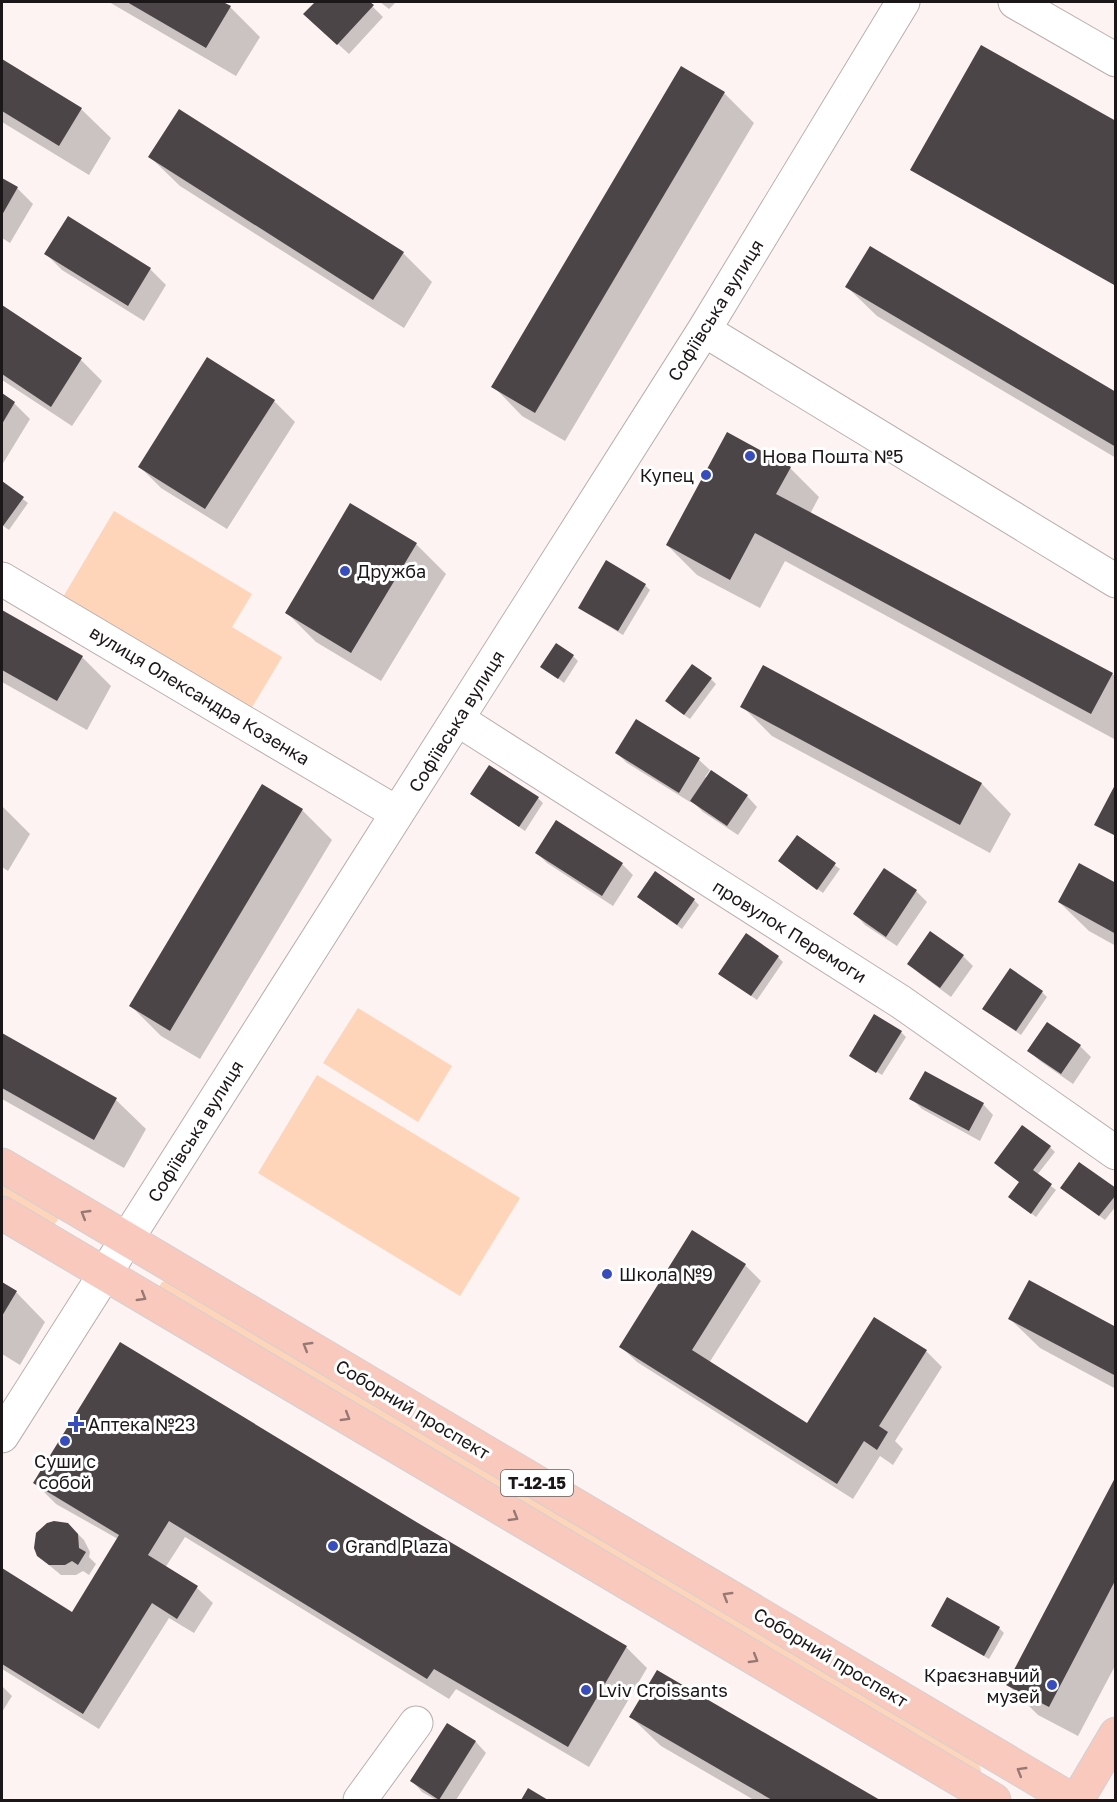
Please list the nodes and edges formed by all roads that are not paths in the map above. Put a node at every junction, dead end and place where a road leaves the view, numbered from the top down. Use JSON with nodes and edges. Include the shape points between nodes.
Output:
{"nodes":[{"id":1,"x":903,"y":2,"type":"edge"},
{"id":2,"x":1015,"y":2,"type":"edge"},
{"id":3,"x":1116,"y":60,"type":"edge"},
{"id":4,"x":704,"y":330,"type":"junction"},
{"id":5,"x":2,"y":579,"type":"edge"},
{"id":6,"x":1116,"y":581,"type":"edge"},
{"id":7,"x":457,"y":719,"type":"junction"},
{"id":8,"x":397,"y":813,"type":"junction"},
{"id":9,"x":1116,"y":1153,"type":"edge"},
{"id":10,"x":2,"y":1165,"type":"edge"},
{"id":11,"x":2,"y":1213,"type":"edge"},
{"id":12,"x":126,"y":1239,"type":"junction"},
{"id":13,"x":104,"y":1274,"type":"junction"},
{"id":14,"x":2,"y":1436,"type":"edge"},
{"id":15,"x":416,"y":1723,"type":"dead end"},
{"id":16,"x":1116,"y":1734,"type":"edge"},
{"id":17,"x":360,"y":1800,"type":"edge"},
{"id":18,"x":994,"y":1800,"type":"edge"},
{"id":19,"x":1072,"y":1800,"type":"edge"},
{"id":20,"x":1077,"y":1800,"type":"edge"}],
"edges":[{"from":1,"to":4,"type":"street","name":"Софіївська вулиця"},
{"from":2,"to":3,"type":"street"},
{"from":4,"to":6,"type":"street"},
{"from":4,"to":7,"type":"street","name":"Софіївська вулиця"},
{"from":5,"to":8,"type":"street","name":"вулиця Олександра Козенка"},
{"from":7,"to":8,"type":"street","name":"Софіївська вулиця"},
{"from":7,"to":9,"type":"street","name":"провулок Перемоги","via":[[901,1002]]},
{"from":8,"to":12,"type":"street","name":"Софіївська вулиця"},
{"from":12,"to":10,"type":"main road","name":"Соборний проспект","number":"Т-12-15","one_way":true},
{"from":11,"to":13,"type":"main road","number":"Т-12-15"},
{"from":12,"to":13,"type":"street","name":"Софіївська вулиця"},
{"from":19,"to":12,"type":"main road","name":"Соборний проспект","number":"Т-12-15","one_way":true},
{"from":13,"to":14,"type":"street","name":"Софіївська вулиця"},
{"from":13,"to":18,"type":"main road","number":"Т-12-15","one_way":true},
{"from":15,"to":17,"type":"street"},
{"from":16,"to":20,"type":"main road"}]}
